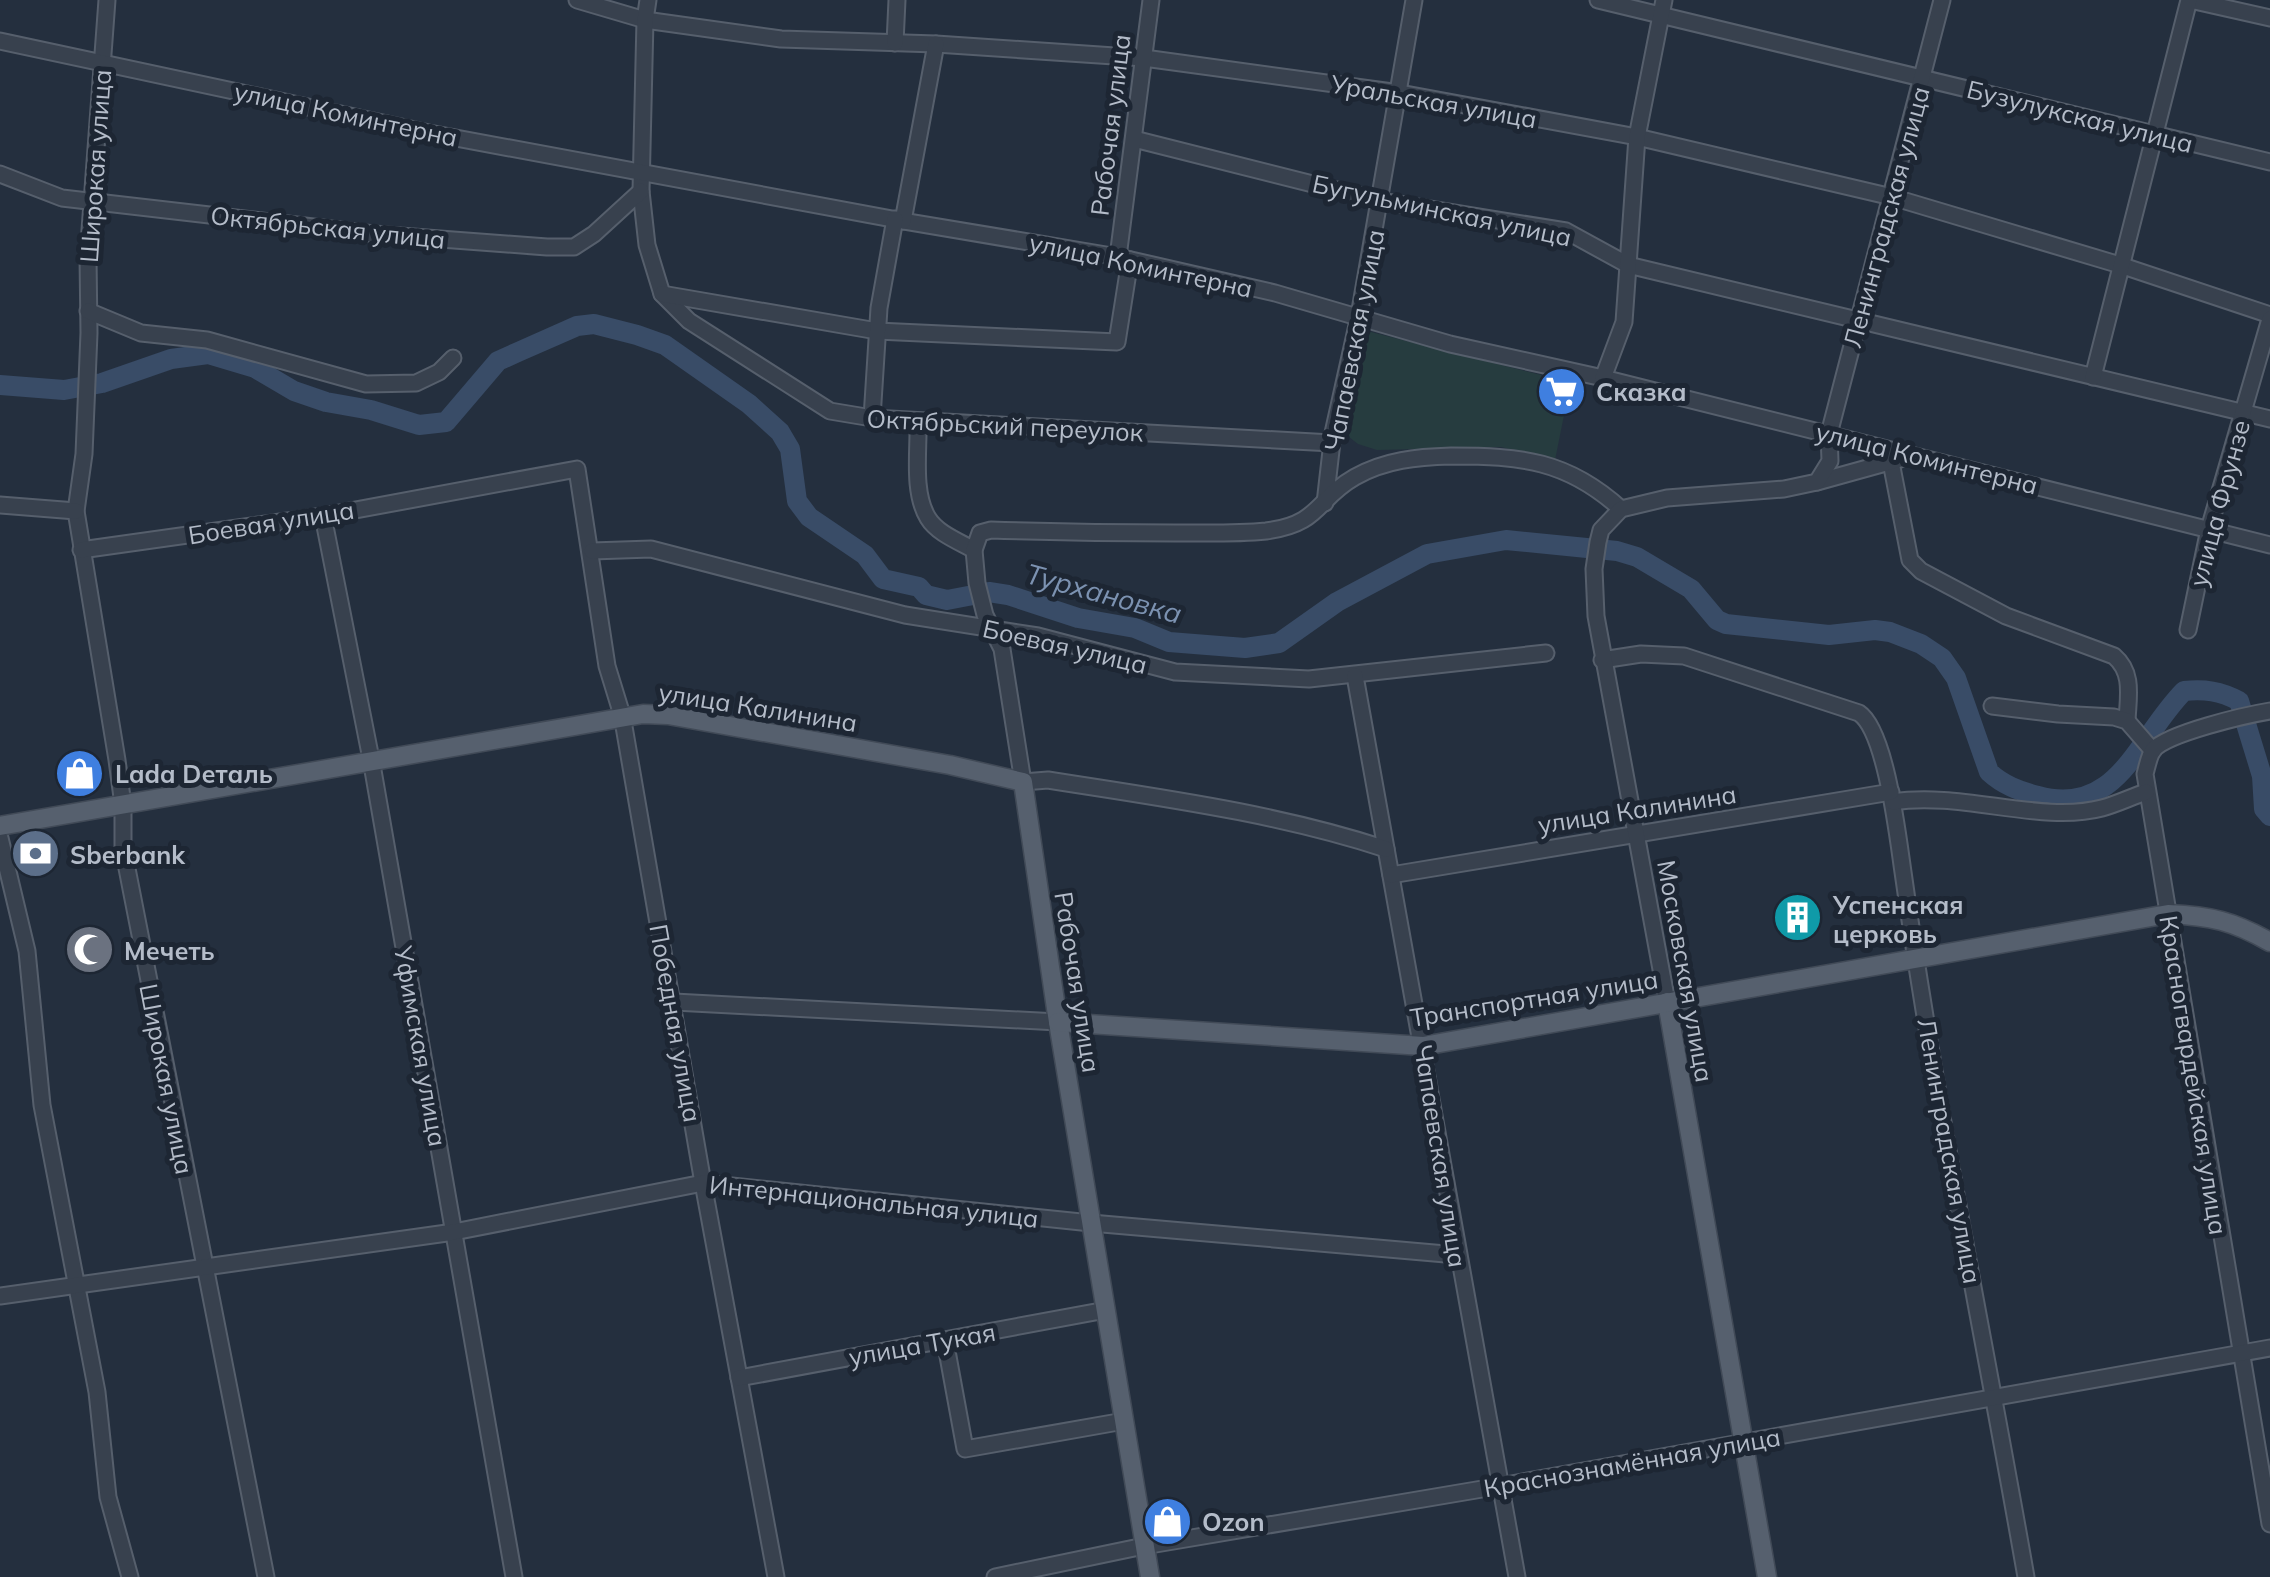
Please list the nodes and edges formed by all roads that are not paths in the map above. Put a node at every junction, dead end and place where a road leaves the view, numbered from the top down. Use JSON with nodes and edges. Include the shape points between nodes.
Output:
{"nodes":[{"id":1,"x":107,"y":0,"type":"edge"},
{"id":2,"x":577,"y":0,"type":"edge"},
{"id":3,"x":648,"y":0,"type":"edge"},
{"id":4,"x":897,"y":0,"type":"edge"},
{"id":5,"x":1151,"y":0,"type":"edge"},
{"id":6,"x":1414,"y":0,"type":"edge"},
{"id":7,"x":1598,"y":0,"type":"edge"},
{"id":8,"x":1942,"y":0,"type":"edge"},
{"id":9,"x":2190,"y":0,"type":"edge"},
{"id":10,"x":1662,"y":8,"type":"edge"},
{"id":11,"x":2270,"y":18,"type":"edge"},
{"id":12,"x":645,"y":20,"type":"junction"},
{"id":13,"x":0,"y":41,"type":"edge"},
{"id":14,"x":895,"y":43,"type":"junction"},
{"id":15,"x":936,"y":44,"type":"junction"},
{"id":16,"x":1144,"y":58,"type":"junction"},
{"id":17,"x":103,"y":63,"type":"junction"},
{"id":18,"x":1922,"y":78,"type":"junction"},
{"id":19,"x":1400,"y":93,"type":"junction"},
{"id":20,"x":2156,"y":135,"type":"junction"},
{"id":21,"x":1637,"y":137,"type":"junction"},
{"id":22,"x":1134,"y":138,"type":"junction"},
{"id":23,"x":2270,"y":162,"type":"edge"},
{"id":24,"x":642,"y":172,"type":"junction"},
{"id":25,"x":0,"y":174,"type":"edge"},
{"id":26,"x":641,"y":191,"type":"junction"},
{"id":27,"x":1892,"y":196,"type":"junction"},
{"id":28,"x":92,"y":200,"type":"junction"},
{"id":29,"x":1380,"y":201,"type":"junction"},
{"id":30,"x":899,"y":220,"type":"junction"},
{"id":31,"x":1124,"y":258,"type":"junction"},
{"id":32,"x":1628,"y":264,"type":"junction"},
{"id":33,"x":2120,"y":265,"type":"junction"},
{"id":34,"x":662,"y":294,"type":"junction"},
{"id":35,"x":88,"y":311,"type":"junction"},
{"id":36,"x":1358,"y":316,"type":"junction"},
{"id":37,"x":2270,"y":317,"type":"edge"},
{"id":38,"x":1858,"y":320,"type":"junction"},
{"id":39,"x":877,"y":331,"type":"junction"},
{"id":40,"x":453,"y":358,"type":"dead end"},
{"id":41,"x":2094,"y":377,"type":"junction"},
{"id":42,"x":1603,"y":378,"type":"junction"},
{"id":43,"x":2242,"y":413,"type":"junction"},
{"id":44,"x":872,"y":418,"type":"junction"},
{"id":45,"x":2270,"y":418,"type":"edge"},
{"id":46,"x":918,"y":421,"type":"junction"},
{"id":47,"x":1829,"y":434,"type":"junction"},
{"id":48,"x":1332,"y":443,"type":"junction"},
{"id":49,"x":1914,"y":455,"type":"junction"},
{"id":50,"x":1891,"y":462,"type":"junction"},
{"id":51,"x":577,"y":469,"type":"joint"},
{"id":52,"x":1817,"y":482,"type":"junction"},
{"id":53,"x":1325,"y":503,"type":"junction"},
{"id":54,"x":0,"y":505,"type":"edge"},
{"id":55,"x":1621,"y":509,"type":"junction"},
{"id":56,"x":76,"y":511,"type":"junction"},
{"id":57,"x":323,"y":516,"type":"junction"},
{"id":58,"x":2209,"y":529,"type":"junction"},
{"id":59,"x":2270,"y":544,"type":"edge"},
{"id":60,"x":81,"y":550,"type":"junction"},
{"id":61,"x":974,"y":550,"type":"junction"},
{"id":62,"x":592,"y":552,"type":"junction"},
{"id":63,"x":991,"y":627,"type":"junction"},
{"id":64,"x":2188,"y":630,"type":"dead end"},
{"id":65,"x":1546,"y":653,"type":"dead end"},
{"id":66,"x":1602,"y":660,"type":"junction"},
{"id":67,"x":1355,"y":676,"type":"junction"},
{"id":68,"x":1992,"y":706,"type":"dead end"},
{"id":69,"x":2270,"y":711,"type":"edge"},
{"id":70,"x":622,"y":715,"type":"junction"},
{"id":71,"x":2127,"y":721,"type":"junction"},
{"id":72,"x":2153,"y":751,"type":"junction"},
{"id":73,"x":371,"y":760,"type":"junction"},
{"id":74,"x":1023,"y":782,"type":"junction"},
{"id":75,"x":2146,"y":792,"type":"junction"},
{"id":76,"x":1892,"y":797,"type":"junction"},
{"id":77,"x":123,"y":804,"type":"junction"},
{"id":78,"x":0,"y":826,"type":"edge"},
{"id":79,"x":1636,"y":835,"type":"junction"},
{"id":80,"x":0,"y":838,"type":"edge"},
{"id":81,"x":1386,"y":849,"type":"junction"},
{"id":82,"x":1392,"y":875,"type":"junction"},
{"id":83,"x":2168,"y":914,"type":"junction"},
{"id":84,"x":2270,"y":942,"type":"edge"},
{"id":85,"x":1915,"y":958,"type":"junction"},
{"id":86,"x":674,"y":1002,"type":"junction"},
{"id":87,"x":1667,"y":1002,"type":"junction"},
{"id":88,"x":1058,"y":1022,"type":"junction"},
{"id":89,"x":1423,"y":1046,"type":"junction"},
{"id":90,"x":702,"y":1182,"type":"junction"},
{"id":91,"x":1091,"y":1223,"type":"junction"},
{"id":92,"x":454,"y":1232,"type":"junction"},
{"id":93,"x":1457,"y":1255,"type":"junction"},
{"id":94,"x":204,"y":1269,"type":"junction"},
{"id":95,"x":78,"y":1286,"type":"junction"},
{"id":96,"x":0,"y":1296,"type":"edge"},
{"id":97,"x":1106,"y":1310,"type":"junction"},
{"id":98,"x":946,"y":1340,"type":"junction"},
{"id":99,"x":2270,"y":1348,"type":"edge"},
{"id":100,"x":2240,"y":1353,"type":"junction"},
{"id":101,"x":739,"y":1378,"type":"junction"},
{"id":102,"x":1994,"y":1396,"type":"junction"},
{"id":103,"x":1124,"y":1421,"type":"junction"},
{"id":104,"x":1744,"y":1442,"type":"junction"},
{"id":105,"x":1500,"y":1486,"type":"junction"},
{"id":106,"x":2270,"y":1524,"type":"edge"},
{"id":107,"x":1144,"y":1546,"type":"junction"},
{"id":108,"x":130,"y":1577,"type":"edge"},
{"id":109,"x":266,"y":1577,"type":"edge"},
{"id":110,"x":514,"y":1577,"type":"edge"},
{"id":111,"x":776,"y":1577,"type":"edge"},
{"id":112,"x":995,"y":1577,"type":"edge"},
{"id":113,"x":1150,"y":1577,"type":"edge"},
{"id":114,"x":1516,"y":1577,"type":"edge"},
{"id":115,"x":1767,"y":1577,"type":"edge"},
{"id":116,"x":2026,"y":1577,"type":"edge"}],
"edges":[{"from":1,"to":17,"type":"street","name":"Широкая улица"},
{"from":2,"to":12,"type":"street","name":"Уральская улица"},
{"from":3,"to":12,"type":"street"},
{"from":4,"to":14,"type":"street"},
{"from":5,"to":16,"type":"street","name":"Рабочая улица"},
{"from":6,"to":19,"type":"street","name":"Чапаевская улица"},
{"from":7,"to":10,"type":"street","name":"Бузулукская улица"},
{"from":8,"to":18,"type":"street","name":"Ленинградская улица"},
{"from":9,"to":11,"type":"street"},
{"from":9,"to":20,"type":"street"},
{"from":10,"to":18,"type":"street","name":"Бузулукская улица"},
{"from":10,"to":21,"type":"street"},
{"from":12,"to":14,"type":"street","name":"Уральская улица","via":[[781,39]]},
{"from":12,"to":24,"type":"street"},
{"from":13,"to":17,"type":"street","name":"улица Коминтерна"},
{"from":14,"to":15,"type":"street","name":"Уральская улица"},
{"from":15,"to":16,"type":"street","name":"Уральская улица"},
{"from":15,"to":30,"type":"street"},
{"from":16,"to":19,"type":"street","name":"Уральская улица"},
{"from":16,"to":22,"type":"street","name":"Рабочая улица"},
{"from":17,"to":24,"type":"street","name":"улица Коминтерна"},
{"from":17,"to":28,"type":"street","name":"Широкая улица"},
{"from":18,"to":20,"type":"street","name":"Бузулукская улица"},
{"from":18,"to":27,"type":"street","name":"Ленинградская улица"},
{"from":19,"to":21,"type":"street","name":"Уральская улица"},
{"from":19,"to":29,"type":"street","name":"Чапаевская улица"},
{"from":20,"to":23,"type":"street","name":"Бузулукская улица"},
{"from":20,"to":33,"type":"street"},
{"from":21,"to":27,"type":"street","name":"Уральская улица"},
{"from":21,"to":32,"type":"street"},
{"from":22,"to":29,"type":"street","name":"Бугульминская улица"},
{"from":22,"to":31,"type":"street","name":"Рабочая улица"},
{"from":24,"to":26,"type":"street"},
{"from":24,"to":30,"type":"street","name":"улица Коминтерна"},
{"from":25,"to":28,"type":"street","name":"Октябрьская улица","via":[[62,198]]},
{"from":26,"to":28,"type":"street","name":"Октябрьская улица","via":[[594,234],[561,247],[374,234]]},
{"from":26,"to":34,"type":"street"},
{"from":27,"to":33,"type":"street","name":"Уральская улица"},
{"from":27,"to":38,"type":"street","name":"Ленинградская улица"},
{"from":28,"to":35,"type":"street","name":"Широкая улица"},
{"from":29,"to":32,"type":"street","name":"Бугульминская улица","via":[[1566,231]]},
{"from":29,"to":36,"type":"street","name":"Чапаевская улица"},
{"from":30,"to":31,"type":"street","name":"улица Коминтерна"},
{"from":30,"to":39,"type":"street"},
{"from":31,"to":36,"type":"street","name":"улица Коминтерна"},
{"from":31,"to":39,"type":"street","name":"Рабочая улица","via":[[1117,342]]},
{"from":32,"to":38,"type":"street","name":"Бугульминская улица"},
{"from":32,"to":42,"type":"street","via":[[1624,322]]},
{"from":33,"to":37,"type":"street","name":"Уральская улица"},
{"from":33,"to":41,"type":"street"},
{"from":34,"to":39,"type":"street"},
{"from":34,"to":44,"type":"street","name":"Октябрьский переулок","via":[[690,320],[830,411]]},
{"from":35,"to":40,"type":"street","via":[[141,334],[207,340],[366,384],[416,384]]},
{"from":35,"to":56,"type":"street","name":"Широкая улица"},
{"from":36,"to":42,"type":"street","name":"улица Коминтерна"},
{"from":36,"to":48,"type":"street","name":"Чапаевская улица"},
{"from":37,"to":43,"type":"street","name":"улица Фрунзе"},
{"from":38,"to":41,"type":"street","name":"Бугульминская улица"},
{"from":38,"to":47,"type":"street","name":"Ленинградская улица"},
{"from":39,"to":44,"type":"street"},
{"from":41,"to":43,"type":"street","name":"Бугульминская улица"},
{"from":42,"to":47,"type":"street","name":"улица Коминтерна"},
{"from":43,"to":45,"type":"street","name":"Бугульминская улица"},
{"from":43,"to":58,"type":"street","name":"улица Фрунзе"},
{"from":44,"to":46,"type":"street","name":"Октябрьский переулок"},
{"from":46,"to":48,"type":"street","name":"Октябрьский переулок"},
{"from":46,"to":61,"type":"street","via":[[928,520]]},
{"from":47,"to":49,"type":"street","name":"улица Коминтерна"},
{"from":47,"to":52,"type":"street","via":[[1830,460]]},
{"from":48,"to":53,"type":"street","name":"Чапаевская улица"},
{"from":49,"to":50,"type":"street"},
{"from":49,"to":58,"type":"street","name":"улица Коминтерна"},
{"from":50,"to":52,"type":"street"},
{"from":50,"to":71,"type":"street","via":[[1910,560],[2006,616],[2114,656],[2129,678]]},
{"from":51,"to":57,"type":"street","name":"Боевая улица"},
{"from":51,"to":62,"type":"street","name":"Победная улица"},
{"from":52,"to":55,"type":"street"},
{"from":53,"to":55,"type":"street","via":[[1376,466],[1510,456],[1554,467]]},
{"from":53,"to":61,"type":"street","via":[[1300,524],[1265,531],[990,530],[980,533]]},
{"from":54,"to":56,"type":"street"},
{"from":55,"to":66,"type":"street","name":"Московская улица","via":[[1601,530],[1594,569]]},
{"from":56,"to":60,"type":"street","name":"Широкая улица"},
{"from":57,"to":60,"type":"street","name":"Боевая улица"},
{"from":57,"to":73,"type":"street","name":"Уфимская улица"},
{"from":58,"to":59,"type":"street","name":"улица Коминтерна"},
{"from":58,"to":64,"type":"street","name":"улица Фрунзе"},
{"from":60,"to":77,"type":"street","name":"Широкая улица"},
{"from":61,"to":63,"type":"street","name":"Рабочая улица"},
{"from":62,"to":63,"type":"street","name":"Боевая улица","via":[[651,549],[905,616]]},
{"from":62,"to":70,"type":"street","name":"Победная улица","via":[[607,666]]},
{"from":63,"to":67,"type":"street","name":"Боевая улица","via":[[1175,672]]},
{"from":63,"to":74,"type":"street","name":"Рабочая улица","via":[[1002,648]]},
{"from":65,"to":67,"type":"street","name":"Боевая улица"},
{"from":66,"to":76,"type":"street","name":"Ленинградская улица","via":[[1684,656],[1859,713],[1871,725]]},
{"from":66,"to":79,"type":"street","name":"Московская улица"},
{"from":67,"to":81,"type":"street","name":"Чапаевская улица"},
{"from":68,"to":71,"type":"street"},
{"from":69,"to":72,"type":"street","via":[[2239,716]]},
{"from":70,"to":73,"type":"main road","name":"улица Калинина"},
{"from":70,"to":74,"type":"main road","name":"улица Калинина","via":[[668,715]]},
{"from":70,"to":86,"type":"street","name":"Победная улица"},
{"from":71,"to":72,"type":"street"},
{"from":72,"to":75,"type":"street","name":"Красногвардейская улица"},
{"from":73,"to":77,"type":"main road","name":"улица Калинина"},
{"from":73,"to":92,"type":"street","name":"Уфимская улица"},
{"from":74,"to":81,"type":"street","name":"улица Калинина","via":[[1048,780],[1255,813]]},
{"from":74,"to":88,"type":"main road","name":"Рабочая улица"},
{"from":75,"to":76,"type":"street","name":"улица Калинина","via":[[2084,811]]},
{"from":75,"to":83,"type":"street","name":"Красногвардейская улица"},
{"from":76,"to":79,"type":"street","name":"улица Калинина"},
{"from":76,"to":85,"type":"street","name":"Ленинградская улица"},
{"from":77,"to":78,"type":"main road","name":"улица Калинина"},
{"from":77,"to":94,"type":"street","name":"Широкая улица","via":[[123,848]]},
{"from":79,"to":82,"type":"street","name":"улица Калинина"},
{"from":79,"to":87,"type":"street","name":"Московская улица"},
{"from":80,"to":95,"type":"street","via":[[28,951],[42,1105]]},
{"from":81,"to":82,"type":"street","name":"Чапаевская улица"},
{"from":82,"to":89,"type":"street","name":"Чапаевская улица"},
{"from":83,"to":84,"type":"main road","name":"Транспортная улица","via":[[2210,916]]},
{"from":83,"to":85,"type":"main road","name":"Транспортная улица"},
{"from":83,"to":100,"type":"street","name":"Красногвардейская улица"},
{"from":85,"to":87,"type":"main road","name":"Транспортная улица"},
{"from":85,"to":102,"type":"street","name":"Ленинградская улица"},
{"from":86,"to":88,"type":"street","name":"Транспортная улица"},
{"from":86,"to":90,"type":"street","name":"Победная улица"},
{"from":87,"to":89,"type":"main road","name":"Транспортная улица"},
{"from":87,"to":104,"type":"main road","name":"Московская улица"},
{"from":88,"to":89,"type":"main road","name":"Транспортная улица"},
{"from":88,"to":91,"type":"main road","name":"Рабочая улица"},
{"from":89,"to":93,"type":"street","name":"Чапаевская улица"},
{"from":90,"to":91,"type":"street","name":"Интернациональная улица"},
{"from":90,"to":92,"type":"street","name":"Интернациональная улица"},
{"from":90,"to":101,"type":"street","name":"Победная улица"},
{"from":91,"to":93,"type":"street","name":"Интернациональная улица"},
{"from":91,"to":97,"type":"main road","name":"Рабочая улица"},
{"from":92,"to":94,"type":"street","name":"Интернациональная улица"},
{"from":92,"to":110,"type":"street","name":"Уфимская улица"},
{"from":93,"to":105,"type":"street","name":"Чапаевская улица"},
{"from":94,"to":95,"type":"street","name":"Интернациональная улица"},
{"from":94,"to":109,"type":"street","name":"Широкая улица"},
{"from":95,"to":96,"type":"street","name":"Интернациональная улица"},
{"from":95,"to":108,"type":"street","via":[[108,1497]]},
{"from":97,"to":98,"type":"street","name":"улица Тукая"},
{"from":97,"to":103,"type":"main road","name":"Рабочая улица"},
{"from":98,"to":101,"type":"street","name":"улица Тукая"},
{"from":98,"to":103,"type":"street","via":[[964,1449]]},
{"from":99,"to":100,"type":"street","name":"Краснознамённая улица"},
{"from":100,"to":102,"type":"street","name":"Краснознамённая улица"},
{"from":100,"to":106,"type":"street","name":"Красногвардейская улица"},
{"from":101,"to":111,"type":"street","name":"Победная улица"},
{"from":102,"to":104,"type":"street","name":"Краснознамённая улица"},
{"from":102,"to":116,"type":"street","name":"Ленинградская улица"},
{"from":103,"to":107,"type":"main road","name":"Рабочая улица"},
{"from":104,"to":105,"type":"street","name":"Краснознамённая улица"},
{"from":104,"to":115,"type":"main road","name":"Московская улица"},
{"from":105,"to":107,"type":"street","name":"Краснознамённая улица"},
{"from":105,"to":114,"type":"street","name":"Чапаевская улица"},
{"from":107,"to":112,"type":"street","name":"Краснознамённая улица"},
{"from":107,"to":113,"type":"main road","name":"Рабочая улица"}]}
